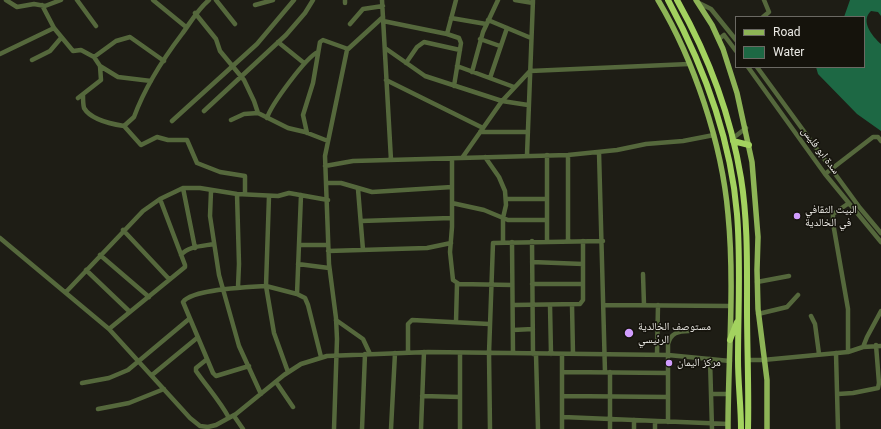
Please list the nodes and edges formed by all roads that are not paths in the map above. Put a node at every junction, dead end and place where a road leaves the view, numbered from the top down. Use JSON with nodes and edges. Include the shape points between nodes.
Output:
{"nodes":[{"id":1,"x":6,"y":0,"type":"edge"},
{"id":2,"x":61,"y":0,"type":"edge"},
{"id":3,"x":77,"y":0,"type":"edge"},
{"id":4,"x":153,"y":0,"type":"edge"},
{"id":5,"x":209,"y":0,"type":"edge"},
{"id":6,"x":216,"y":0,"type":"edge"},
{"id":7,"x":272,"y":0,"type":"edge"},
{"id":8,"x":294,"y":0,"type":"edge"},
{"id":9,"x":312,"y":0,"type":"edge"},
{"id":10,"x":382,"y":0,"type":"edge"},
{"id":11,"x":456,"y":0,"type":"edge"},
{"id":12,"x":498,"y":0,"type":"edge"},
{"id":13,"x":516,"y":0,"type":"edge"},
{"id":14,"x":658,"y":0,"type":"edge"},
{"id":15,"x":668,"y":0,"type":"edge"},
{"id":16,"x":677,"y":0,"type":"edge"},
{"id":17,"x":764,"y":0,"type":"edge"},
{"id":18,"x":533,"y":1,"type":"edge"},
{"id":19,"x":697,"y":1,"type":"edge"},
{"id":20,"x":34,"y":2,"type":"edge"},
{"id":21,"x":42,"y":5,"type":"junction"},
{"id":22,"x":255,"y":5,"type":"dead end"},
{"id":23,"x":383,"y":6,"type":"junction"},
{"id":24,"x":195,"y":13,"type":"junction"},
{"id":25,"x":764,"y":16,"type":"edge"},
{"id":26,"x":452,"y":18,"type":"junction"},
{"id":27,"x":383,"y":19,"type":"junction"},
{"id":28,"x":487,"y":22,"type":"junction"},
{"id":29,"x":235,"y":24,"type":"dead end"},
{"id":30,"x":350,"y":24,"type":"dead end"},
{"id":31,"x":96,"y":26,"type":"dead end"},
{"id":32,"x":186,"y":27,"type":"junction"},
{"id":33,"x":54,"y":28,"type":"junction"},
{"id":34,"x":507,"y":28,"type":"junction"},
{"id":35,"x":447,"y":34,"type":"junction"},
{"id":36,"x":61,"y":38,"type":"junction"},
{"id":37,"x":531,"y":38,"type":"junction"},
{"id":38,"x":735,"y":38,"type":"edge"},
{"id":39,"x":480,"y":39,"type":"junction"},
{"id":40,"x":719,"y":39,"type":"junction"},
{"id":41,"x":278,"y":42,"type":"junction"},
{"id":42,"x":500,"y":46,"type":"junction"},
{"id":43,"x":385,"y":48,"type":"junction"},
{"id":44,"x":348,"y":49,"type":"junction"},
{"id":45,"x":460,"y":50,"type":"junction"},
{"id":46,"x":735,"y":50,"type":"edge"},
{"id":47,"x":318,"y":52,"type":"junction"},
{"id":48,"x":0,"y":54,"type":"edge"},
{"id":49,"x":94,"y":57,"type":"junction"},
{"id":50,"x":32,"y":60,"type":"dead end"},
{"id":51,"x":164,"y":61,"type":"junction"},
{"id":52,"x":304,"y":64,"type":"junction"},
{"id":53,"x":406,"y":64,"type":"junction"},
{"id":54,"x":688,"y":64,"type":"junction"},
{"id":55,"x":100,"y":66,"type":"junction"},
{"id":56,"x":457,"y":66,"type":"junction"},
{"id":57,"x":232,"y":67,"type":"junction"},
{"id":58,"x":749,"y":68,"type":"edge"},
{"id":59,"x":758,"y":68,"type":"edge"},
{"id":60,"x":530,"y":71,"type":"junction"},
{"id":61,"x":472,"y":72,"type":"junction"},
{"id":62,"x":240,"y":76,"type":"junction"},
{"id":63,"x":490,"y":78,"type":"junction"},
{"id":64,"x":386,"y":80,"type":"junction"},
{"id":65,"x":150,"y":81,"type":"junction"},
{"id":66,"x":454,"y":86,"type":"junction"},
{"id":67,"x":514,"y":87,"type":"junction"},
{"id":68,"x":502,"y":101,"type":"junction"},
{"id":69,"x":528,"y":105,"type":"junction"},
{"id":70,"x":713,"y":108,"type":"junction"},
{"id":71,"x":706,"y":110,"type":"junction"},
{"id":72,"x":204,"y":111,"type":"dead end"},
{"id":73,"x":258,"y":113,"type":"junction"},
{"id":74,"x":267,"y":118,"type":"junction"},
{"id":75,"x":231,"y":120,"type":"dead end"},
{"id":76,"x":172,"y":121,"type":"dead end"},
{"id":77,"x":124,"y":126,"type":"junction"},
{"id":78,"x":746,"y":128,"type":"junction"},
{"id":79,"x":482,"y":130,"type":"junction"},
{"id":80,"x":528,"y":132,"type":"junction"},
{"id":81,"x":307,"y":133,"type":"junction"},
{"id":82,"x":714,"y":135,"type":"junction"},
{"id":83,"x":733,"y":140,"type":"junction"},
{"id":84,"x":328,"y":141,"type":"junction"},
{"id":85,"x":881,"y":141,"type":"edge"},
{"id":86,"x":749,"y":145,"type":"junction"},
{"id":87,"x":599,"y":152,"type":"junction"},
{"id":88,"x":527,"y":155,"type":"junction"},
{"id":89,"x":547,"y":155,"type":"junction"},
{"id":90,"x":568,"y":155,"type":"junction"},
{"id":91,"x":485,"y":157,"type":"junction"},
{"id":92,"x":462,"y":158,"type":"junction"},
{"id":93,"x":452,"y":159,"type":"junction"},
{"id":94,"x":391,"y":160,"type":"junction"},
{"id":95,"x":325,"y":166,"type":"junction"},
{"id":96,"x":832,"y":169,"type":"junction"},
{"id":97,"x":825,"y":174,"type":"junction"},
{"id":98,"x":326,"y":183,"type":"junction"},
{"id":99,"x":452,"y":187,"type":"junction"},
{"id":100,"x":183,"y":188,"type":"junction"},
{"id":101,"x":358,"y":189,"type":"junction"},
{"id":102,"x":211,"y":191,"type":"junction"},
{"id":103,"x":238,"y":194,"type":"junction"},
{"id":104,"x":244,"y":194,"type":"junction"},
{"id":105,"x":301,"y":195,"type":"junction"},
{"id":106,"x":269,"y":196,"type":"junction"},
{"id":107,"x":160,"y":199,"type":"junction"},
{"id":108,"x":506,"y":199,"type":"junction"},
{"id":109,"x":547,"y":199,"type":"junction"},
{"id":110,"x":328,"y":200,"type":"junction"},
{"id":111,"x":849,"y":202,"type":"junction"},
{"id":112,"x":452,"y":203,"type":"junction"},
{"id":113,"x":451,"y":218,"type":"junction"},
{"id":114,"x":504,"y":218,"type":"junction"},
{"id":115,"x":547,"y":220,"type":"junction"},
{"id":116,"x":361,"y":221,"type":"junction"},
{"id":117,"x":123,"y":230,"type":"junction"},
{"id":118,"x":881,"y":233,"type":"edge"},
{"id":119,"x":738,"y":236,"type":"junction"},
{"id":120,"x":746,"y":236,"type":"junction"},
{"id":121,"x":0,"y":238,"type":"edge"},
{"id":122,"x":532,"y":241,"type":"junction"},
{"id":123,"x":547,"y":241,"type":"junction"},
{"id":124,"x":568,"y":241,"type":"junction"},
{"id":125,"x":583,"y":241,"type":"junction"},
{"id":126,"x":603,"y":241,"type":"junction"},
{"id":127,"x":503,"y":242,"type":"junction"},
{"id":128,"x":512,"y":242,"type":"junction"},
{"id":129,"x":881,"y":242,"type":"edge"},
{"id":130,"x":451,"y":243,"type":"junction"},
{"id":131,"x":214,"y":244,"type":"junction"},
{"id":132,"x":299,"y":245,"type":"junction"},
{"id":133,"x":328,"y":245,"type":"junction"},
{"id":134,"x":195,"y":248,"type":"junction"},
{"id":135,"x":363,"y":250,"type":"junction"},
{"id":136,"x":328,"y":251,"type":"junction"},
{"id":137,"x":100,"y":255,"type":"junction"},
{"id":138,"x":181,"y":255,"type":"junction"},
{"id":139,"x":532,"y":262,"type":"junction"},
{"id":140,"x":298,"y":264,"type":"junction"},
{"id":141,"x":583,"y":264,"type":"junction"},
{"id":142,"x":329,"y":268,"type":"junction"},
{"id":143,"x":86,"y":270,"type":"junction"},
{"id":144,"x":643,"y":274,"type":"dead end"},
{"id":145,"x":789,"y":276,"type":"dead end"},
{"id":146,"x":169,"y":279,"type":"junction"},
{"id":147,"x":757,"y":282,"type":"junction"},
{"id":148,"x":457,"y":284,"type":"junction"},
{"id":149,"x":532,"y":284,"type":"junction"},
{"id":150,"x":583,"y":284,"type":"junction"},
{"id":151,"x":490,"y":285,"type":"junction"},
{"id":152,"x":512,"y":285,"type":"junction"},
{"id":153,"x":266,"y":286,"type":"junction"},
{"id":154,"x":238,"y":287,"type":"junction"},
{"id":155,"x":224,"y":290,"type":"junction"},
{"id":156,"x":66,"y":292,"type":"junction"},
{"id":157,"x":297,"y":294,"type":"junction"},
{"id":158,"x":798,"y":295,"type":"dead end"},
{"id":159,"x":149,"y":297,"type":"junction"},
{"id":160,"x":513,"y":305,"type":"junction"},
{"id":161,"x":532,"y":305,"type":"junction"},
{"id":162,"x":550,"y":305,"type":"junction"},
{"id":163,"x":572,"y":305,"type":"junction"},
{"id":164,"x":604,"y":305,"type":"junction"},
{"id":165,"x":644,"y":305,"type":"junction"},
{"id":166,"x":658,"y":305,"type":"junction"},
{"id":167,"x":730,"y":306,"type":"junction"},
{"id":168,"x":881,"y":311,"type":"edge"},
{"id":169,"x":130,"y":312,"type":"junction"},
{"id":170,"x":758,"y":314,"type":"junction"},
{"id":171,"x":739,"y":316,"type":"junction"},
{"id":172,"x":810,"y":316,"type":"dead end"},
{"id":173,"x":189,"y":319,"type":"junction"},
{"id":174,"x":336,"y":320,"type":"junction"},
{"id":175,"x":456,"y":322,"type":"junction"},
{"id":176,"x":489,"y":324,"type":"junction"},
{"id":177,"x":109,"y":329,"type":"junction"},
{"id":178,"x":533,"y":329,"type":"junction"},
{"id":179,"x":513,"y":330,"type":"junction"},
{"id":180,"x":689,"y":331,"type":"dead end"},
{"id":181,"x":197,"y":338,"type":"junction"},
{"id":182,"x":730,"y":340,"type":"junction"},
{"id":183,"x":876,"y":345,"type":"junction"},
{"id":184,"x":881,"y":346,"type":"edge"},
{"id":185,"x":863,"y":347,"type":"junction"},
{"id":186,"x":424,"y":352,"type":"junction"},
{"id":187,"x":460,"y":352,"type":"junction"},
{"id":188,"x":848,"y":352,"type":"junction"},
{"id":189,"x":395,"y":353,"type":"junction"},
{"id":190,"x":408,"y":353,"type":"junction"},
{"id":191,"x":488,"y":353,"type":"junction"},
{"id":192,"x":513,"y":353,"type":"junction"},
{"id":193,"x":836,"y":353,"type":"junction"},
{"id":194,"x":368,"y":354,"type":"junction"},
{"id":195,"x":535,"y":354,"type":"junction"},
{"id":196,"x":551,"y":354,"type":"junction"},
{"id":197,"x":562,"y":354,"type":"junction"},
{"id":198,"x":573,"y":354,"type":"junction"},
{"id":199,"x":819,"y":354,"type":"junction"},
{"id":200,"x":605,"y":355,"type":"junction"},
{"id":201,"x":657,"y":355,"type":"junction"},
{"id":202,"x":668,"y":355,"type":"junction"},
{"id":203,"x":337,"y":356,"type":"junction"},
{"id":204,"x":321,"y":357,"type":"junction"},
{"id":205,"x":710,"y":359,"type":"junction"},
{"id":206,"x":206,"y":360,"type":"junction"},
{"id":207,"x":730,"y":360,"type":"junction"},
{"id":208,"x":748,"y":360,"type":"junction"},
{"id":209,"x":763,"y":360,"type":"junction"},
{"id":210,"x":139,"y":362,"type":"junction"},
{"id":211,"x":249,"y":366,"type":"junction"},
{"id":212,"x":288,"y":372,"type":"junction"},
{"id":213,"x":562,"y":372,"type":"junction"},
{"id":214,"x":608,"y":372,"type":"junction"},
{"id":215,"x":668,"y":372,"type":"junction"},
{"id":216,"x":152,"y":375,"type":"junction"},
{"id":217,"x":276,"y":382,"type":"junction"},
{"id":218,"x":82,"y":383,"type":"dead end"},
{"id":219,"x":164,"y":388,"type":"junction"},
{"id":220,"x":880,"y":389,"type":"edge"},
{"id":221,"x":261,"y":394,"type":"junction"},
{"id":222,"x":711,"y":394,"type":"junction"},
{"id":223,"x":728,"y":394,"type":"junction"},
{"id":224,"x":838,"y":394,"type":"junction"},
{"id":225,"x":422,"y":396,"type":"junction"},
{"id":226,"x":562,"y":396,"type":"junction"},
{"id":227,"x":610,"y":396,"type":"junction"},
{"id":228,"x":460,"y":397,"type":"junction"},
{"id":229,"x":668,"y":397,"type":"junction"},
{"id":230,"x":293,"y":407,"type":"dead end"},
{"id":231,"x":98,"y":409,"type":"dead end"},
{"id":232,"x":232,"y":417,"type":"junction"},
{"id":233,"x":563,"y":417,"type":"junction"},
{"id":234,"x":610,"y":419,"type":"junction"},
{"id":235,"x":634,"y":420,"type":"junction"},
{"id":236,"x":655,"y":421,"type":"junction"},
{"id":237,"x":668,"y":422,"type":"junction"},
{"id":238,"x":679,"y":422,"type":"junction"},
{"id":239,"x":712,"y":423,"type":"junction"},
{"id":240,"x":728,"y":427,"type":"edge"},
{"id":241,"x":201,"y":428,"type":"edge"},
{"id":242,"x":209,"y":428,"type":"edge"},
{"id":243,"x":243,"y":429,"type":"edge"},
{"id":244,"x":334,"y":429,"type":"edge"},
{"id":245,"x":362,"y":429,"type":"edge"},
{"id":246,"x":391,"y":429,"type":"edge"},
{"id":247,"x":422,"y":429,"type":"edge"},
{"id":248,"x":460,"y":429,"type":"edge"},
{"id":249,"x":490,"y":429,"type":"edge"},
{"id":250,"x":538,"y":429,"type":"edge"},
{"id":251,"x":562,"y":429,"type":"edge"},
{"id":252,"x":610,"y":429,"type":"edge"},
{"id":253,"x":634,"y":429,"type":"edge"},
{"id":254,"x":655,"y":429,"type":"edge"},
{"id":255,"x":679,"y":429,"type":"edge"},
{"id":256,"x":712,"y":429,"type":"edge"},
{"id":257,"x":741,"y":429,"type":"edge"},
{"id":258,"x":748,"y":429,"type":"edge"},
{"id":259,"x":768,"y":429,"type":"edge"},
{"id":260,"x":838,"y":429,"type":"edge"}],
"edges":[{"from":1,"to":20,"type":"street","via":[[17,7]]},
{"from":2,"to":21,"type":"street"},
{"from":3,"to":31,"type":"street"},
{"from":4,"to":32,"type":"street"},
{"from":5,"to":24,"type":"street"},
{"from":6,"to":29,"type":"street"},
{"from":7,"to":22,"type":"street"},
{"from":8,"to":57,"type":"street","via":[[257,44]]},
{"from":9,"to":41,"type":"street","via":[[305,13]]},
{"from":10,"to":23,"type":"street"},
{"from":11,"to":26,"type":"street"},
{"from":12,"to":28,"type":"street"},
{"from":13,"to":18,"type":"street"},
{"from":14,"to":54,"type":"main road"},
{"from":15,"to":70,"type":"highway","via":[[688,40]]},
{"from":16,"to":83,"type":"highway","via":[[712,74]]},
{"from":17,"to":25,"type":"street","via":[[769,10]]},
{"from":18,"to":37,"type":"street"},
{"from":19,"to":38,"type":"street","via":[[711,9]]},
{"from":19,"to":40,"type":"main road"},
{"from":20,"to":21,"type":"street"},
{"from":21,"to":33,"type":"street"},
{"from":23,"to":27,"type":"street"},
{"from":23,"to":30,"type":"street","via":[[363,9]]},
{"from":24,"to":32,"type":"street"},
{"from":24,"to":57,"type":"street","via":[[216,39],[220,51]]},
{"from":26,"to":28,"type":"street"},
{"from":26,"to":35,"type":"street"},
{"from":27,"to":35,"type":"street"},
{"from":27,"to":43,"type":"street"},
{"from":27,"to":44,"type":"street"},
{"from":28,"to":34,"type":"street"},
{"from":28,"to":39,"type":"street"},
{"from":32,"to":51,"type":"street"},
{"from":33,"to":36,"type":"street"},
{"from":33,"to":48,"type":"street"},
{"from":34,"to":37,"type":"street"},
{"from":34,"to":42,"type":"street"},
{"from":35,"to":45,"type":"street","via":[[460,39]]},
{"from":36,"to":49,"type":"street","via":[[73,51],[81,50]]},
{"from":36,"to":50,"type":"street","via":[[50,51]]},
{"from":37,"to":60,"type":"street"},
{"from":39,"to":42,"type":"street"},
{"from":39,"to":61,"type":"street"},
{"from":40,"to":46,"type":"street","via":[[726,36]]},
{"from":40,"to":78,"type":"main road"},
{"from":41,"to":52,"type":"street"},
{"from":41,"to":62,"type":"street"},
{"from":42,"to":63,"type":"street"},
{"from":43,"to":53,"type":"street"},
{"from":43,"to":64,"type":"street"},
{"from":44,"to":47,"type":"street","via":[[325,39],[320,42]]},
{"from":44,"to":84,"type":"street"},
{"from":45,"to":53,"type":"street","via":[[424,42],[417,47]]},
{"from":45,"to":56,"type":"street"},
{"from":47,"to":52,"type":"street"},
{"from":47,"to":81,"type":"street","via":[[313,83],[303,115]]},
{"from":49,"to":51,"type":"street","via":[[116,41],[130,38]]},
{"from":49,"to":55,"type":"street"},
{"from":51,"to":65,"type":"street"},
{"from":52,"to":74,"type":"street"},
{"from":53,"to":66,"type":"street","via":[[425,76]]},
{"from":54,"to":60,"type":"street"},
{"from":54,"to":71,"type":"main road"},
{"from":55,"to":65,"type":"street","via":[[118,76]]},
{"from":55,"to":77,"type":"street","via":[[101,80],[80,97],[90,115]]},
{"from":56,"to":61,"type":"street"},
{"from":56,"to":66,"type":"street"},
{"from":57,"to":62,"type":"street"},
{"from":57,"to":76,"type":"street"},
{"from":58,"to":97,"type":"street","name":"سدة ابو فليس"},
{"from":59,"to":96,"type":"street","name":"سدة ابو فليس"},
{"from":60,"to":67,"type":"street"},
{"from":60,"to":69,"type":"street"},
{"from":61,"to":63,"type":"street"},
{"from":62,"to":72,"type":"street"},
{"from":62,"to":73,"type":"street"},
{"from":63,"to":67,"type":"street"},
{"from":64,"to":79,"type":"street"},
{"from":64,"to":94,"type":"street"},
{"from":65,"to":77,"type":"street","via":[[134,117]]},
{"from":66,"to":68,"type":"street"},
{"from":67,"to":68,"type":"street"},
{"from":68,"to":69,"type":"street"},
{"from":68,"to":79,"type":"street"},
{"from":69,"to":80,"type":"street"},
{"from":70,"to":71,"type":"highway"},
{"from":70,"to":119,"type":"highway","via":[[731,171]]},
{"from":71,"to":82,"type":"main road"},
{"from":73,"to":74,"type":"street"},
{"from":73,"to":75,"type":"street","via":[[244,114]]},
{"from":74,"to":81,"type":"street"},
{"from":77,"to":104,"type":"street","via":[[141,145],[157,137],[187,140],[197,163],[220,172],[245,176]]},
{"from":78,"to":83,"type":"street"},
{"from":78,"to":86,"type":"main road"},
{"from":79,"to":80,"type":"street"},
{"from":79,"to":92,"type":"street"},
{"from":80,"to":88,"type":"street"},
{"from":81,"to":84,"type":"street"},
{"from":82,"to":87,"type":"street"},
{"from":82,"to":167,"type":"main road","via":[[728,214]]},
{"from":83,"to":86,"type":"highway"},
{"from":83,"to":120,"type":"highway","via":[[743,198]]},
{"from":84,"to":95,"type":"street"},
{"from":85,"to":96,"type":"street","via":[[878,137],[873,137]]},
{"from":86,"to":147,"type":"main road","via":[[757,209]]},
{"from":87,"to":90,"type":"street"},
{"from":87,"to":126,"type":"street"},
{"from":88,"to":89,"type":"street"},
{"from":88,"to":91,"type":"street"},
{"from":89,"to":90,"type":"street"},
{"from":89,"to":109,"type":"street"},
{"from":90,"to":124,"type":"street"},
{"from":91,"to":92,"type":"street"},
{"from":91,"to":108,"type":"street","via":[[503,185]]},
{"from":92,"to":93,"type":"street"},
{"from":93,"to":94,"type":"street"},
{"from":93,"to":99,"type":"street"},
{"from":94,"to":95,"type":"street","via":[[353,161]]},
{"from":95,"to":98,"type":"street"},
{"from":96,"to":97,"type":"street"},
{"from":96,"to":118,"type":"street","name":"سدة ابو فليس"},
{"from":97,"to":111,"type":"street","name":"سدة ابو فليس"},
{"from":98,"to":101,"type":"street","via":[[341,183]]},
{"from":98,"to":110,"type":"street"},
{"from":99,"to":101,"type":"street","via":[[372,192]]},
{"from":99,"to":112,"type":"street"},
{"from":100,"to":102,"type":"street"},
{"from":100,"to":107,"type":"street"},
{"from":100,"to":134,"type":"street"},
{"from":101,"to":116,"type":"street"},
{"from":102,"to":103,"type":"street"},
{"from":102,"to":131,"type":"street","via":[[210,216]]},
{"from":103,"to":104,"type":"street"},
{"from":103,"to":154,"type":"street"},
{"from":104,"to":106,"type":"street"},
{"from":105,"to":106,"type":"street"},
{"from":105,"to":110,"type":"street"},
{"from":105,"to":132,"type":"street"},
{"from":106,"to":153,"type":"street"},
{"from":107,"to":117,"type":"street"},
{"from":107,"to":138,"type":"street"},
{"from":108,"to":109,"type":"street"},
{"from":108,"to":114,"type":"street"},
{"from":109,"to":115,"type":"street"},
{"from":110,"to":133,"type":"street"},
{"from":111,"to":129,"type":"street","name":"سدة ابو فليس"},
{"from":111,"to":188,"type":"street","via":[[833,214],[848,310]]},
{"from":112,"to":113,"type":"street"},
{"from":112,"to":114,"type":"street","via":[[484,210]]},
{"from":113,"to":116,"type":"street"},
{"from":113,"to":130,"type":"street"},
{"from":114,"to":115,"type":"street"},
{"from":114,"to":127,"type":"street"},
{"from":115,"to":123,"type":"street"},
{"from":116,"to":135,"type":"street"},
{"from":117,"to":137,"type":"street"},
{"from":117,"to":146,"type":"street"},
{"from":119,"to":120,"type":"highway"},
{"from":119,"to":171,"type":"highway"},
{"from":120,"to":208,"type":"highway"},
{"from":121,"to":156,"type":"street"},
{"from":122,"to":123,"type":"street"},
{"from":122,"to":128,"type":"street"},
{"from":122,"to":139,"type":"street"},
{"from":123,"to":124,"type":"street"},
{"from":124,"to":125,"type":"street"},
{"from":125,"to":126,"type":"street"},
{"from":125,"to":141,"type":"street"},
{"from":126,"to":164,"type":"street"},
{"from":127,"to":128,"type":"street"},
{"from":127,"to":151,"type":"street","via":[[492,244]]},
{"from":128,"to":152,"type":"street"},
{"from":130,"to":135,"type":"street","via":[[427,248]]},
{"from":130,"to":148,"type":"street","via":[[450,260],[453,279]]},
{"from":131,"to":134,"type":"street"},
{"from":131,"to":155,"type":"street"},
{"from":132,"to":133,"type":"street"},
{"from":132,"to":140,"type":"street"},
{"from":133,"to":136,"type":"street"},
{"from":134,"to":138,"type":"street"},
{"from":135,"to":136,"type":"street"},
{"from":136,"to":142,"type":"street"},
{"from":137,"to":143,"type":"street"},
{"from":137,"to":159,"type":"street"},
{"from":138,"to":146,"type":"street","via":[[184,268]]},
{"from":139,"to":141,"type":"street"},
{"from":139,"to":149,"type":"street"},
{"from":140,"to":142,"type":"street"},
{"from":140,"to":157,"type":"street"},
{"from":141,"to":150,"type":"street"},
{"from":142,"to":174,"type":"street"},
{"from":143,"to":156,"type":"street"},
{"from":143,"to":169,"type":"street"},
{"from":144,"to":165,"type":"street"},
{"from":145,"to":147,"type":"street"},
{"from":146,"to":159,"type":"street"},
{"from":147,"to":170,"type":"main road"},
{"from":148,"to":151,"type":"street"},
{"from":148,"to":175,"type":"street"},
{"from":149,"to":150,"type":"street"},
{"from":149,"to":161,"type":"street"},
{"from":150,"to":163,"type":"street","via":[[582,302],[579,305]]},
{"from":151,"to":152,"type":"street"},
{"from":151,"to":176,"type":"street"},
{"from":152,"to":160,"type":"street"},
{"from":153,"to":154,"type":"street"},
{"from":153,"to":157,"type":"street"},
{"from":153,"to":212,"type":"street","via":[[274,333]]},
{"from":154,"to":155,"type":"street"},
{"from":155,"to":173,"type":"street","via":[[185,299],[183,302]]},
{"from":155,"to":211,"type":"street","via":[[238,340]]},
{"from":156,"to":177,"type":"street"},
{"from":157,"to":204,"type":"street","via":[[305,298],[308,305]]},
{"from":158,"to":170,"type":"street","via":[[787,307]]},
{"from":159,"to":169,"type":"street"},
{"from":160,"to":161,"type":"street"},
{"from":160,"to":179,"type":"street"},
{"from":161,"to":162,"type":"street"},
{"from":161,"to":178,"type":"street"},
{"from":162,"to":163,"type":"street"},
{"from":162,"to":196,"type":"street"},
{"from":163,"to":198,"type":"street"},
{"from":164,"to":165,"type":"street"},
{"from":164,"to":200,"type":"street"},
{"from":165,"to":166,"type":"street"},
{"from":166,"to":167,"type":"street"},
{"from":166,"to":201,"type":"street"},
{"from":167,"to":182,"type":"main road"},
{"from":168,"to":185,"type":"street"},
{"from":169,"to":177,"type":"street"},
{"from":170,"to":209,"type":"main road"},
{"from":171,"to":182,"type":"highway"},
{"from":171,"to":257,"type":"highway"},
{"from":172,"to":199,"type":"street","via":[[815,324]]},
{"from":173,"to":181,"type":"street"},
{"from":173,"to":210,"type":"street"},
{"from":174,"to":194,"type":"street","via":[[363,339]]},
{"from":174,"to":203,"type":"street"},
{"from":175,"to":176,"type":"street"},
{"from":175,"to":190,"type":"street","via":[[410,320]]},
{"from":176,"to":191,"type":"street"},
{"from":177,"to":210,"type":"street"},
{"from":178,"to":179,"type":"street"},
{"from":178,"to":195,"type":"street"},
{"from":179,"to":192,"type":"street"},
{"from":180,"to":202,"type":"street","via":[[677,332],[670,338]]},
{"from":181,"to":206,"type":"street"},
{"from":181,"to":216,"type":"street"},
{"from":182,"to":207,"type":"main road"},
{"from":183,"to":184,"type":"street"},
{"from":183,"to":185,"type":"street"},
{"from":183,"to":220,"type":"street"},
{"from":185,"to":188,"type":"street"},
{"from":186,"to":187,"type":"street"},
{"from":186,"to":190,"type":"street"},
{"from":186,"to":225,"type":"street"},
{"from":187,"to":191,"type":"street"},
{"from":187,"to":228,"type":"street"},
{"from":188,"to":193,"type":"street"},
{"from":189,"to":190,"type":"street"},
{"from":189,"to":194,"type":"street"},
{"from":189,"to":246,"type":"street"},
{"from":191,"to":192,"type":"street"},
{"from":191,"to":249,"type":"street"},
{"from":192,"to":195,"type":"street"},
{"from":193,"to":199,"type":"street"},
{"from":193,"to":224,"type":"street"},
{"from":194,"to":203,"type":"street"},
{"from":194,"to":245,"type":"street"},
{"from":195,"to":196,"type":"street"},
{"from":195,"to":250,"type":"street"},
{"from":196,"to":197,"type":"street"},
{"from":197,"to":198,"type":"street"},
{"from":197,"to":213,"type":"street"},
{"from":198,"to":200,"type":"street"},
{"from":199,"to":209,"type":"street"},
{"from":200,"to":201,"type":"street"},
{"from":200,"to":214,"type":"street"},
{"from":201,"to":202,"type":"street"},
{"from":202,"to":205,"type":"street"},
{"from":202,"to":215,"type":"street"},
{"from":203,"to":204,"type":"street"},
{"from":203,"to":244,"type":"street"},
{"from":204,"to":212,"type":"street"},
{"from":205,"to":207,"type":"street"},
{"from":205,"to":222,"type":"street"},
{"from":206,"to":211,"type":"street","via":[[216,376]]},
{"from":206,"to":232,"type":"street","via":[[196,368],[196,371],[209,391]]},
{"from":207,"to":223,"type":"main road"},
{"from":208,"to":209,"type":"street"},
{"from":208,"to":258,"type":"highway"},
{"from":209,"to":259,"type":"main road","via":[[767,380]]},
{"from":210,"to":216,"type":"street"},
{"from":210,"to":218,"type":"street","via":[[109,378]]},
{"from":211,"to":221,"type":"street"},
{"from":212,"to":217,"type":"street"},
{"from":213,"to":214,"type":"street"},
{"from":213,"to":226,"type":"street"},
{"from":214,"to":215,"type":"street"},
{"from":214,"to":227,"type":"street"},
{"from":215,"to":229,"type":"street"},
{"from":216,"to":219,"type":"street"},
{"from":217,"to":221,"type":"street"},
{"from":217,"to":230,"type":"street"},
{"from":219,"to":231,"type":"street","via":[[129,403]]},
{"from":219,"to":241,"type":"street"},
{"from":220,"to":224,"type":"street"},
{"from":221,"to":232,"type":"street"},
{"from":222,"to":223,"type":"street"},
{"from":222,"to":239,"type":"street"},
{"from":223,"to":240,"type":"main road"},
{"from":224,"to":260,"type":"street"},
{"from":225,"to":228,"type":"street"},
{"from":225,"to":247,"type":"street"},
{"from":226,"to":227,"type":"street"},
{"from":226,"to":233,"type":"street"},
{"from":227,"to":229,"type":"street"},
{"from":227,"to":234,"type":"street"},
{"from":228,"to":248,"type":"street"},
{"from":229,"to":237,"type":"street"},
{"from":232,"to":242,"type":"street"},
{"from":232,"to":243,"type":"street"},
{"from":233,"to":234,"type":"street"},
{"from":233,"to":251,"type":"street"},
{"from":234,"to":235,"type":"street"},
{"from":234,"to":252,"type":"street"},
{"from":235,"to":236,"type":"street"},
{"from":235,"to":253,"type":"street"},
{"from":236,"to":237,"type":"street"},
{"from":236,"to":254,"type":"street"},
{"from":237,"to":238,"type":"street"},
{"from":238,"to":239,"type":"street"},
{"from":238,"to":255,"type":"street"},
{"from":239,"to":240,"type":"street"},
{"from":239,"to":256,"type":"street"},
{"from":241,"to":242,"type":"street"}]}
